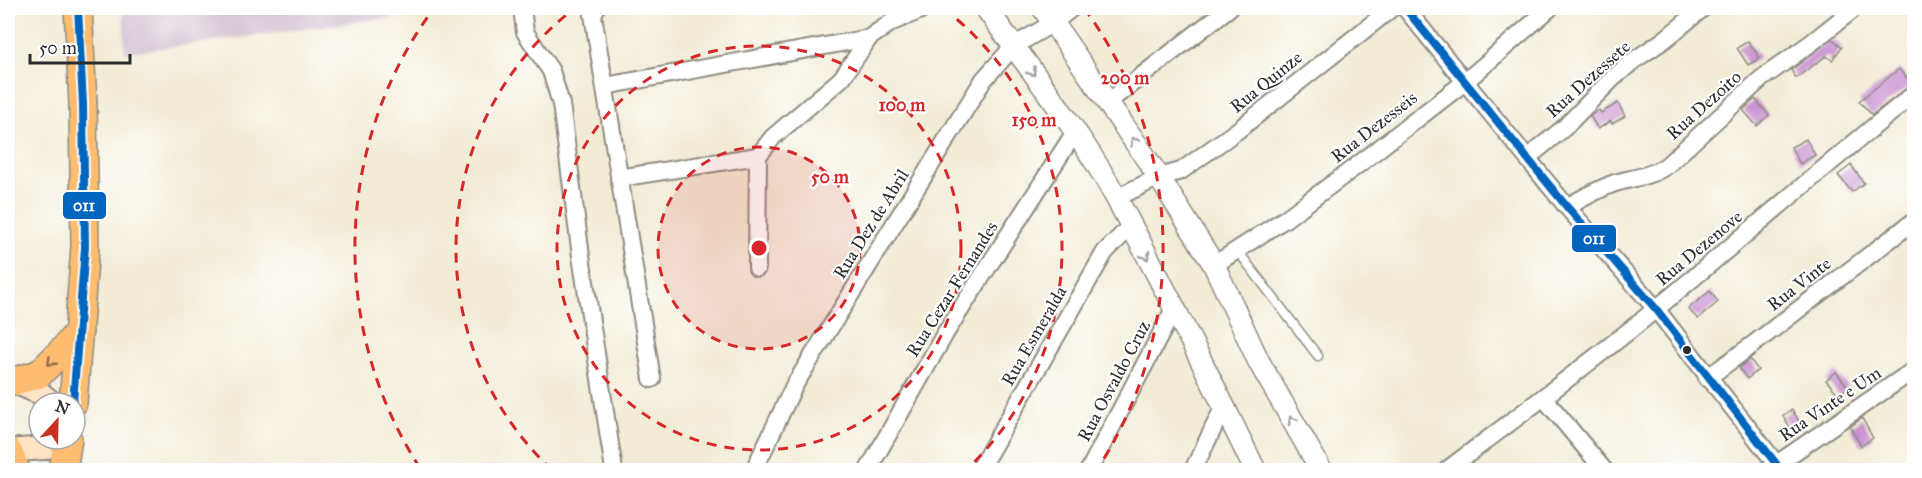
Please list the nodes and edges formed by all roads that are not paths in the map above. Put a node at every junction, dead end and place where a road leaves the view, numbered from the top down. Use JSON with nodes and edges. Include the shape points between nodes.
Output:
{"nodes":[{"id":1,"x":78,"y":8,"type":"edge"},
{"id":2,"x":522,"y":8,"type":"edge"},
{"id":3,"x":596,"y":8,"type":"edge"},
{"id":4,"x":926,"y":8,"type":"edge"},
{"id":5,"x":986,"y":8,"type":"edge"},
{"id":6,"x":1072,"y":8,"type":"edge"},
{"id":7,"x":1229,"y":8,"type":"edge"},
{"id":8,"x":1392,"y":8,"type":"edge"},
{"id":9,"x":1406,"y":8,"type":"edge"},
{"id":10,"x":1550,"y":8,"type":"edge"},
{"id":11,"x":1703,"y":8,"type":"edge"},
{"id":12,"x":1854,"y":8,"type":"edge"},
{"id":13,"x":1048,"y":15,"type":"edge"},
{"id":14,"x":869,"y":38,"type":"junction"},
{"id":15,"x":1014,"y":46,"type":"junction"},
{"id":16,"x":1466,"y":81,"type":"junction"},
{"id":17,"x":605,"y":86,"type":"junction"},
{"id":18,"x":1914,"y":94,"type":"edge"},
{"id":19,"x":1108,"y":102,"type":"junction"},
{"id":20,"x":1075,"y":132,"type":"junction"},
{"id":21,"x":758,"y":156,"type":"junction"},
{"id":22,"x":1527,"y":158,"type":"junction"},
{"id":23,"x":1159,"y":177,"type":"junction"},
{"id":24,"x":620,"y":178,"type":"junction"},
{"id":25,"x":1116,"y":198,"type":"junction"},
{"id":26,"x":1567,"y":207,"type":"junction"},
{"id":27,"x":1914,"y":220,"type":"edge"},
{"id":28,"x":1130,"y":227,"type":"junction"},
{"id":29,"x":1237,"y":250,"type":"junction"},
{"id":30,"x":1214,"y":265,"type":"junction"},
{"id":31,"x":757,"y":268,"type":"dead end"},
{"id":32,"x":1174,"y":309,"type":"junction"},
{"id":33,"x":1656,"y":309,"type":"junction"},
{"id":34,"x":79,"y":331,"type":"junction"},
{"id":35,"x":1318,"y":356,"type":"dead end"},
{"id":36,"x":1914,"y":370,"type":"edge"},
{"id":37,"x":1707,"y":378,"type":"junction"},
{"id":38,"x":652,"y":379,"type":"dead end"},
{"id":39,"x":11,"y":380,"type":"edge"},
{"id":40,"x":36,"y":391,"type":"edge"},
{"id":41,"x":74,"y":391,"type":"edge"},
{"id":42,"x":1544,"y":398,"type":"junction"},
{"id":43,"x":1224,"y":406,"type":"junction"},
{"id":44,"x":27,"y":449,"type":"edge"},
{"id":45,"x":8,"y":451,"type":"edge"},
{"id":46,"x":66,"y":451,"type":"edge"},
{"id":47,"x":1775,"y":468,"type":"edge"},
{"id":48,"x":16,"y":471,"type":"edge"},
{"id":49,"x":63,"y":471,"type":"edge"},
{"id":50,"x":614,"y":471,"type":"edge"},
{"id":51,"x":754,"y":471,"type":"edge"},
{"id":52,"x":868,"y":471,"type":"edge"},
{"id":53,"x":979,"y":471,"type":"edge"},
{"id":54,"x":1089,"y":471,"type":"edge"},
{"id":55,"x":1193,"y":471,"type":"edge"},
{"id":56,"x":1255,"y":471,"type":"edge"},
{"id":57,"x":1321,"y":471,"type":"edge"},
{"id":58,"x":1448,"y":471,"type":"edge"},
{"id":59,"x":1604,"y":471,"type":"edge"}],
"edges":[{"from":1,"to":34,"type":"highway","via":[[85,247]]},
{"from":2,"to":50,"type":"street","via":[[525,32],[551,71],[561,104]]},
{"from":3,"to":17,"type":"street","via":[[593,15]]},
{"from":4,"to":14,"type":"street","via":[[892,22]]},
{"from":5,"to":15,"type":"street"},
{"from":6,"to":13,"type":"street","name":"Rua Dez de Abril"},
{"from":7,"to":19,"type":"street"},
{"from":8,"to":23,"type":"street","name":"Rua Quinze","via":[[1182,171]]},
{"from":9,"to":16,"type":"street"},
{"from":10,"to":16,"type":"street","name":"Rua Dezesseis"},
{"from":11,"to":22,"type":"street","name":"Rua Dezessete","via":[[1626,67]]},
{"from":12,"to":26,"type":"street","name":"Rua Dezoito","via":[[1761,79],[1666,166],[1588,194]]},
{"from":13,"to":15,"type":"street","name":"Rua Dez de Abril"},
{"from":13,"to":19,"type":"street"},
{"from":14,"to":17,"type":"street"},
{"from":14,"to":21,"type":"street","via":[[842,78],[773,137]]},
{"from":15,"to":20,"type":"street","one_way":true},
{"from":15,"to":51,"type":"street","name":"Rua Dez de Abril","via":[[984,79],[794,386]]},
{"from":16,"to":22,"type":"street"},
{"from":16,"to":29,"type":"street","name":"Rua Dezesseis","via":[[1328,187]]},
{"from":17,"to":24,"type":"street"},
{"from":18,"to":33,"type":"street","name":"Rua Dezenove"},
{"from":23,"to":19,"type":"street","one_way":true},
{"from":20,"to":25,"type":"street"},
{"from":20,"to":52,"type":"street","name":"Rua Cezar Fernandes","via":[[946,332]]},
{"from":21,"to":24,"type":"street"},
{"from":21,"to":31,"type":"street"},
{"from":22,"to":26,"type":"street"},
{"from":23,"to":25,"type":"street","name":"Rua Quinze"},
{"from":23,"to":30,"type":"street"},
{"from":24,"to":38,"type":"street"},
{"from":25,"to":28,"type":"street"},
{"from":26,"to":33,"type":"street"},
{"from":27,"to":37,"type":"street","name":"Rua Vinte"},
{"from":28,"to":32,"type":"street","one_way":true},
{"from":28,"to":53,"type":"street","name":"Rua Esmeralda","via":[[1105,252]]},
{"from":29,"to":30,"type":"street","name":"Rua Dezesseis"},
{"from":29,"to":35,"type":"lane"},
{"from":57,"to":30,"type":"street","one_way":true,"via":[[1259,362]]},
{"from":32,"to":43,"type":"street"},
{"from":32,"to":54,"type":"street","name":"Rua Osvaldo Cruz"},
{"from":33,"to":37,"type":"street"},
{"from":33,"to":42,"type":"street","name":"Rua Dezenove"},
{"from":34,"to":39,"type":"highway","one_way":true,"via":[[39,374]]},
{"from":34,"to":41,"type":"highway"},
{"from":36,"to":47,"type":"street","name":"Rua Vinte e Um"},
{"from":37,"to":47,"type":"street"},
{"from":39,"to":40,"type":"main road"},
{"from":42,"to":58,"type":"street","name":"Rua Dezenove"},
{"from":42,"to":59,"type":"street"},
{"from":43,"to":55,"type":"street"},
{"from":43,"to":56,"type":"street"},
{"from":44,"to":45,"type":"main road"},
{"from":45,"to":48,"type":"highway"},
{"from":46,"to":49,"type":"highway"}]}
